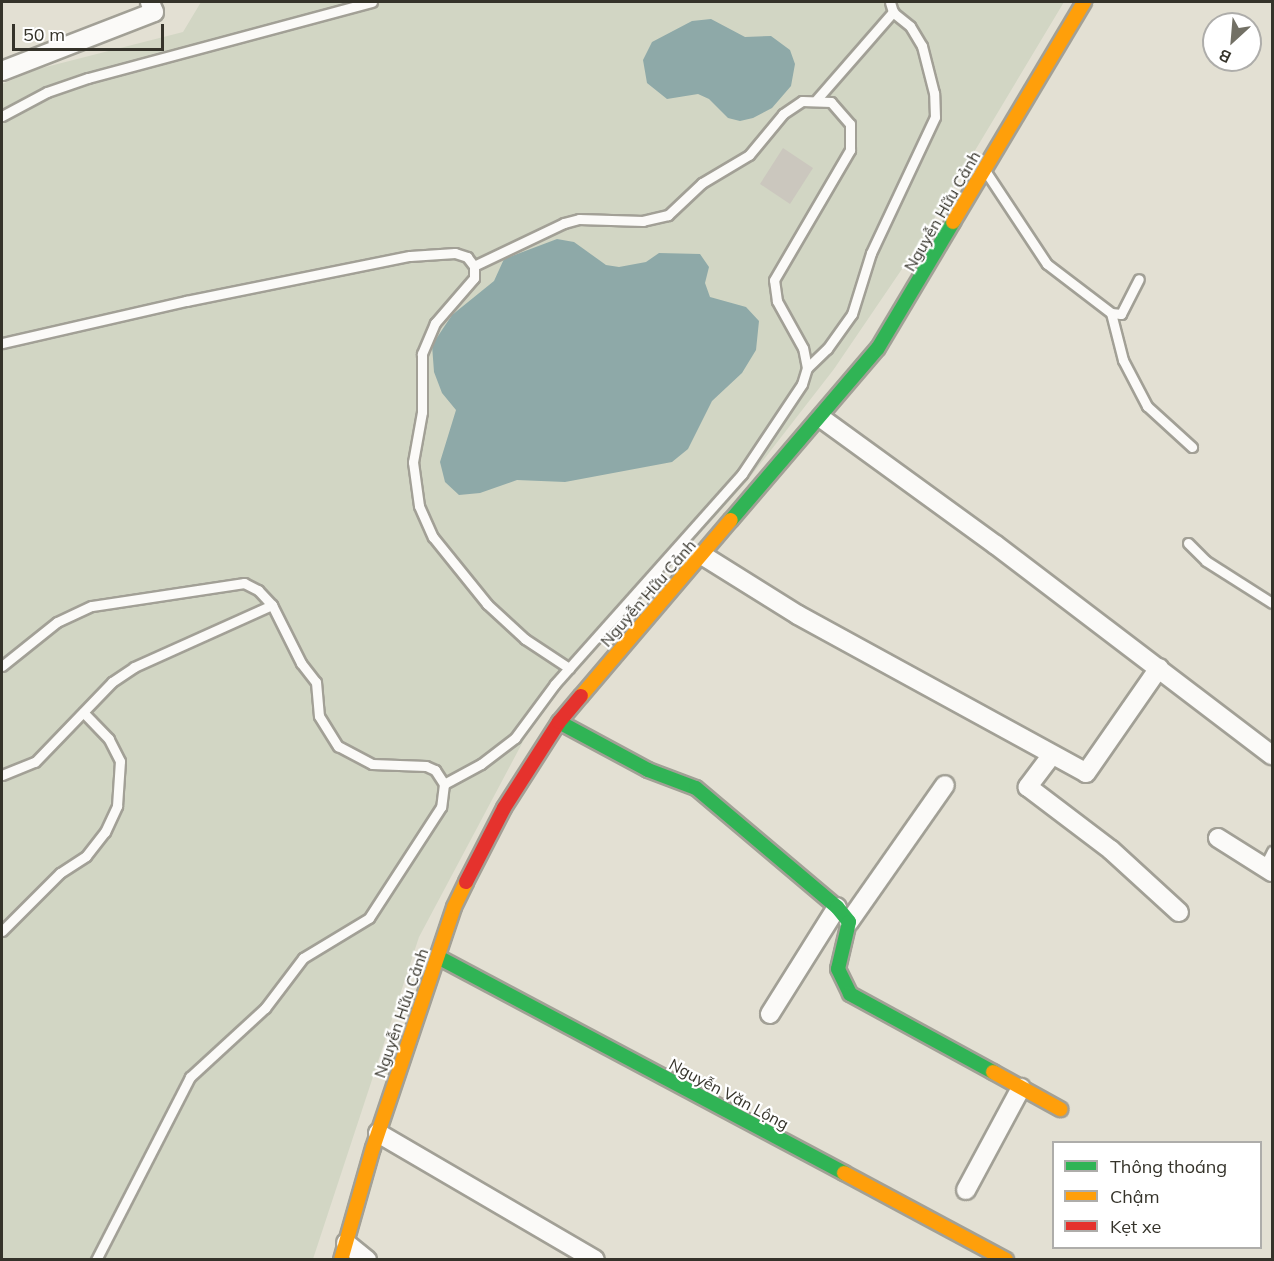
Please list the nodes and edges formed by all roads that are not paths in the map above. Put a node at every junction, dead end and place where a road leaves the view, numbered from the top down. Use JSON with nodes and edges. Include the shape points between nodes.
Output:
{"nodes":[{"id":1,"x":372,"y":2,"type":"edge"},
{"id":2,"x":890,"y":2,"type":"edge"},
{"id":3,"x":1084,"y":2,"type":"edge"},
{"id":4,"x":152,"y":7,"type":"edge"},
{"id":5,"x":893,"y":12,"type":"junction"},
{"id":6,"x":2,"y":71,"type":"edge"},
{"id":7,"x":817,"y":99,"type":"junction"},
{"id":8,"x":2,"y":116,"type":"edge"},
{"id":9,"x":984,"y":170,"type":"junction"},
{"id":10,"x":474,"y":266,"type":"junction"},
{"id":11,"x":1139,"y":279,"type":"dead end"},
{"id":12,"x":1111,"y":313,"type":"junction"},
{"id":13,"x":2,"y":343,"type":"edge"},
{"id":14,"x":807,"y":368,"type":"junction"},
{"id":15,"x":820,"y":418,"type":"junction"},
{"id":16,"x":1192,"y":447,"type":"dead end"},
{"id":17,"x":1188,"y":543,"type":"dead end"},
{"id":18,"x":702,"y":555,"type":"junction"},
{"id":19,"x":1272,"y":603,"type":"edge"},
{"id":20,"x":272,"y":605,"type":"junction"},
{"id":21,"x":2,"y":666,"type":"edge"},
{"id":22,"x":569,"y":668,"type":"junction"},
{"id":23,"x":1159,"y":668,"type":"junction"},
{"id":24,"x":83,"y":712,"type":"junction"},
{"id":25,"x":559,"y":722,"type":"junction"},
{"id":26,"x":1272,"y":755,"type":"edge"},
{"id":27,"x":1052,"y":756,"type":"junction"},
{"id":28,"x":2,"y":775,"type":"edge"},
{"id":29,"x":444,"y":784,"type":"junction"},
{"id":30,"x":945,"y":785,"type":"dead end"},
{"id":31,"x":1218,"y":838,"type":"dead end"},
{"id":32,"x":1270,"y":864,"type":"edge"},
{"id":33,"x":837,"y":907,"type":"junction"},
{"id":34,"x":1179,"y":912,"type":"dead end"},
{"id":35,"x":849,"y":922,"type":"junction"},
{"id":36,"x":2,"y":931,"type":"edge"},
{"id":37,"x":438,"y":957,"type":"junction"},
{"id":38,"x":770,"y":1014,"type":"dead end"},
{"id":39,"x":1021,"y":1088,"type":"junction"},
{"id":40,"x":1060,"y":1109,"type":"dead end"},
{"id":41,"x":378,"y":1133,"type":"junction"},
{"id":42,"x":966,"y":1190,"type":"dead end"},
{"id":43,"x":344,"y":1251,"type":"edge"},
{"id":44,"x":96,"y":1260,"type":"edge"},
{"id":45,"x":367,"y":1260,"type":"edge"},
{"id":46,"x":595,"y":1260,"type":"edge"},
{"id":47,"x":1006,"y":1260,"type":"edge"}],
"edges":[{"from":1,"to":8,"type":"lane","via":[[80,80]]},
{"from":2,"to":5,"type":"lane"},
{"from":3,"to":9,"type":"street","name":"Nguyễn Hữu Cảnh"},
{"from":4,"to":6,"type":"street"},
{"from":5,"to":7,"type":"lane"},
{"from":5,"to":14,"type":"lane","via":[[910,26],[922,46],[934,93],[935,117],[871,253],[852,314],[828,349]]},
{"from":7,"to":10,"type":"lane","via":[[793,105],[749,155],[702,183],[668,214],[643,221],[572,221]]},
{"from":7,"to":14,"type":"lane","via":[[831,102],[846,115],[852,143],[774,280],[775,294],[799,337]]},
{"from":9,"to":12,"type":"lane","via":[[1047,264]]},
{"from":9,"to":15,"type":"street","name":"Nguyễn Hữu Cảnh","via":[[905,307],[864,366]]},
{"from":10,"to":13,"type":"lane","via":[[467,257],[454,253],[410,256]]},
{"from":10,"to":22,"type":"lane","via":[[471,283],[435,323],[422,354],[422,412],[413,462],[419,506],[433,537],[487,604],[525,639]]},
{"from":11,"to":12,"type":"lane","via":[[1121,314]]},
{"from":12,"to":16,"type":"lane","via":[[1123,360],[1147,406]]},
{"from":14,"to":22,"type":"lane","via":[[802,384],[742,474]]},
{"from":15,"to":18,"type":"street","name":"Nguyễn Hữu Cảnh"},
{"from":15,"to":23,"type":"street"},
{"from":17,"to":19,"type":"lane","via":[[1206,561]]},
{"from":18,"to":25,"type":"street","name":"Nguyễn Hữu Cảnh"},
{"from":18,"to":27,"type":"street","via":[[798,615]]},
{"from":20,"to":21,"type":"lane","via":[[251,586],[235,582],[110,602],[57,622]]},
{"from":20,"to":24,"type":"lane","via":[[134,667],[112,682]]},
{"from":20,"to":29,"type":"lane","via":[[301,663],[316,682],[320,716],[338,746],[372,764],[426,766],[435,770]]},
{"from":22,"to":29,"type":"lane","via":[[503,749]]},
{"from":23,"to":26,"type":"street"},
{"from":23,"to":27,"type":"street","via":[[1086,773]]},
{"from":24,"to":28,"type":"lane","via":[[35,762]]},
{"from":24,"to":36,"type":"lane","via":[[109,739],[120,761],[117,806],[91,851],[60,873]]},
{"from":25,"to":33,"type":"street","via":[[648,770],[696,788]]},
{"from":25,"to":37,"type":"street","name":"Nguyễn Hữu Cảnh","via":[[504,808],[454,907]]},
{"from":27,"to":34,"type":"street","via":[[1028,787],[1111,850]]},
{"from":29,"to":44,"type":"lane","via":[[441,807],[369,918],[303,958],[265,1008],[190,1077]]},
{"from":30,"to":35,"type":"street"},
{"from":31,"to":32,"type":"street"},
{"from":33,"to":35,"type":"street"},
{"from":33,"to":38,"type":"street"},
{"from":35,"to":39,"type":"street","via":[[838,969],[850,994]]},
{"from":37,"to":41,"type":"street","name":"Nguyễn Hữu Cảnh"},
{"from":37,"to":47,"type":"street","name":"Nguyễn Văn Lộng"},
{"from":39,"to":40,"type":"street"},
{"from":39,"to":42,"type":"street"},
{"from":41,"to":43,"type":"street","name":"Nguyễn Hữu Cảnh"},
{"from":41,"to":46,"type":"street"},
{"from":43,"to":45,"type":"street"}]}
